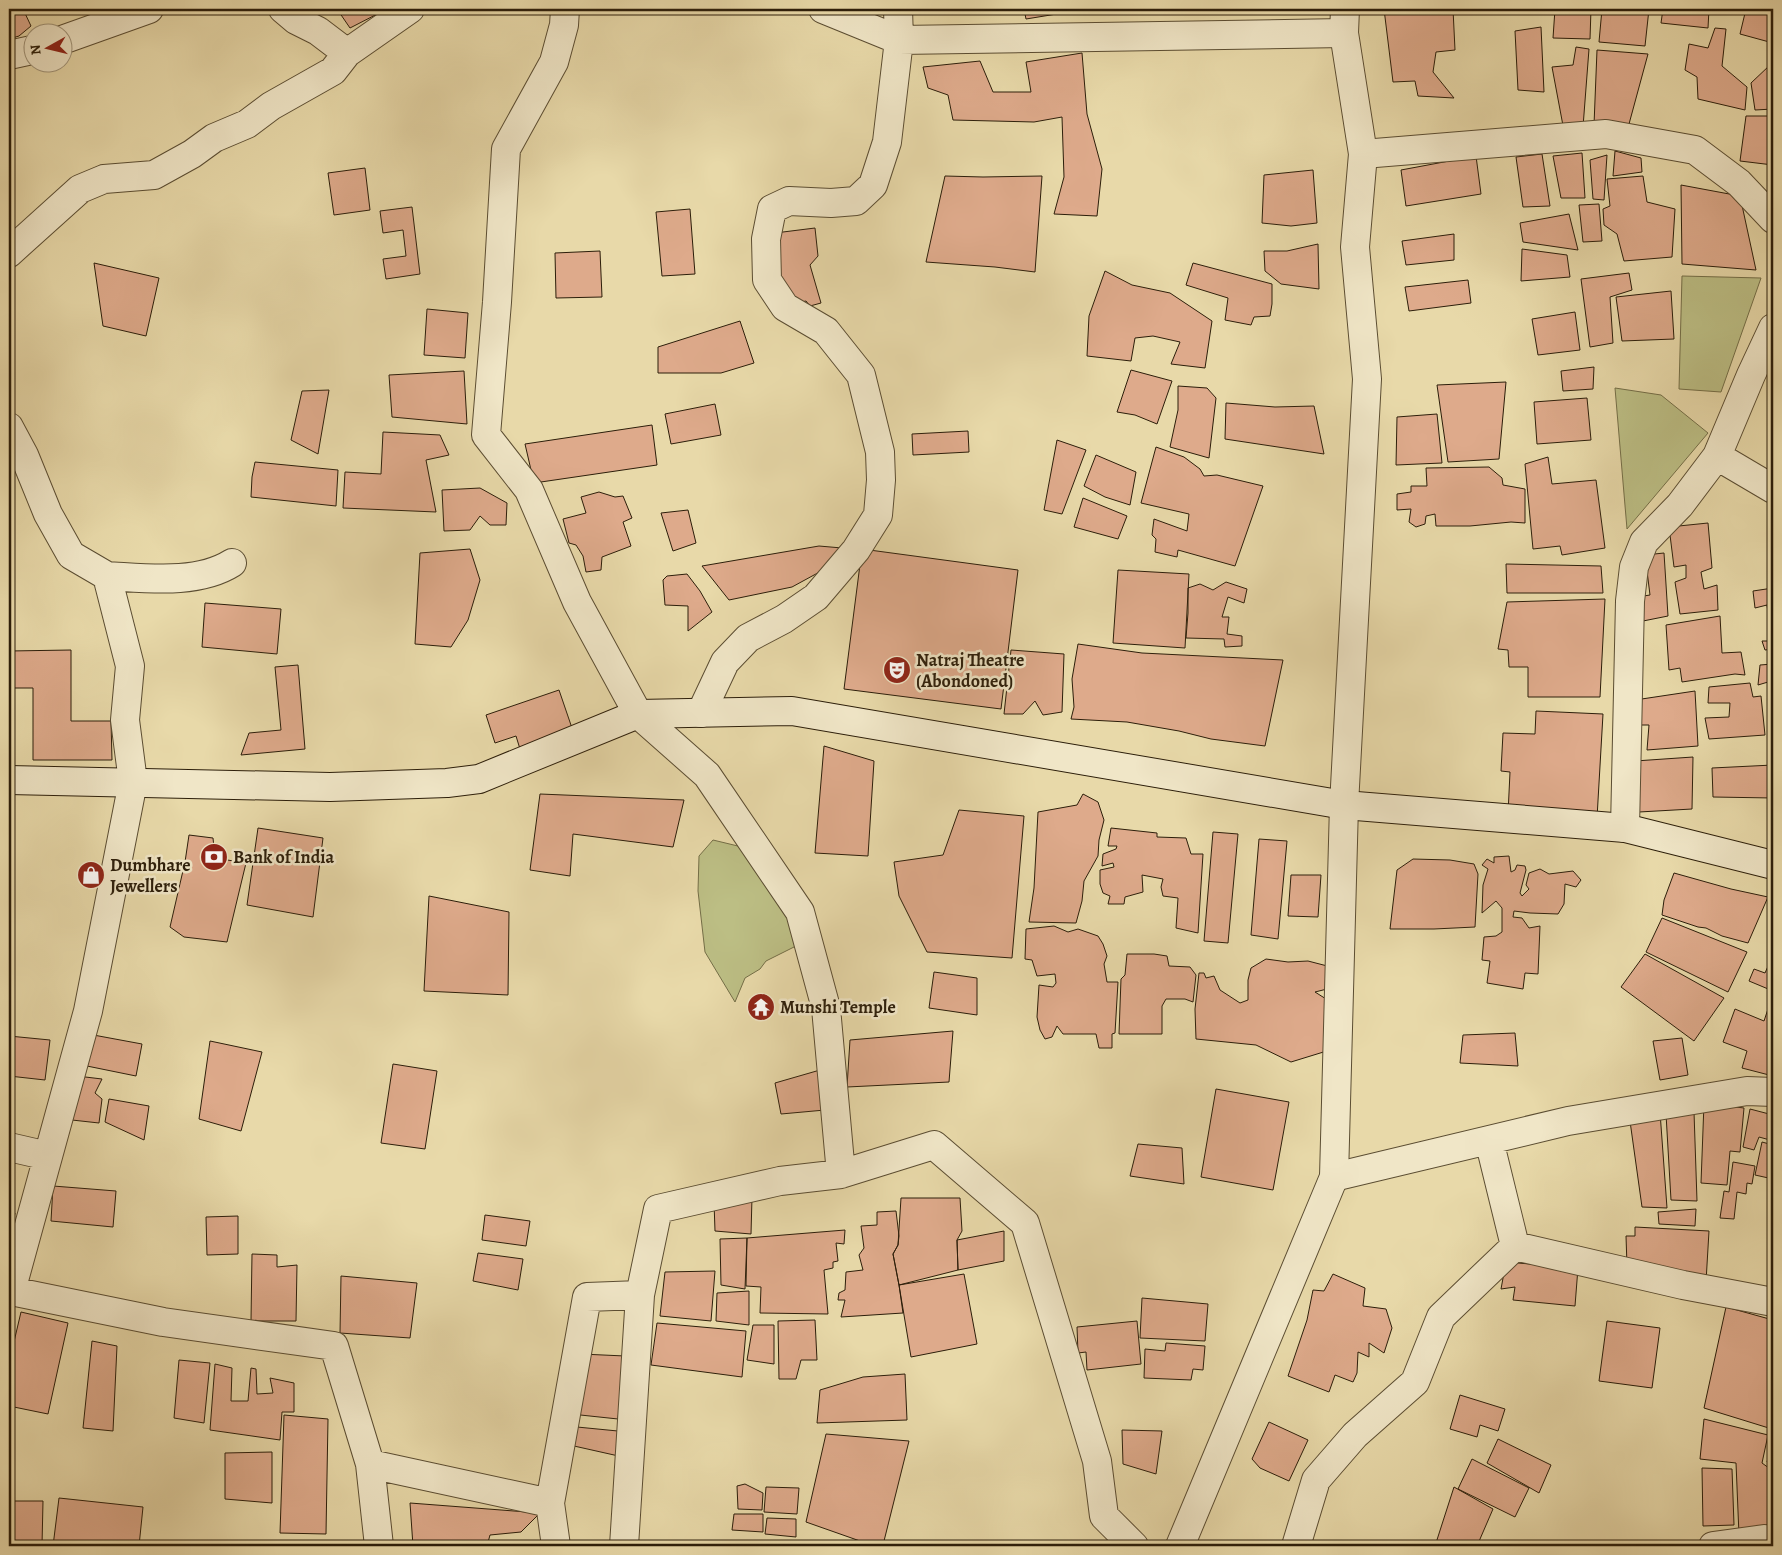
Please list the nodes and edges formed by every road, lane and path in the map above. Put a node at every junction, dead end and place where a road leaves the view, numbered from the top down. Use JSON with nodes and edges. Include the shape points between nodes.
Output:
{"nodes":[{"id":1,"x":149,"y":9,"type":"edge"},
{"id":2,"x":283,"y":9,"type":"edge"},
{"id":3,"x":410,"y":9,"type":"edge"},
{"id":4,"x":565,"y":9,"type":"edge"},
{"id":5,"x":823,"y":9,"type":"edge"},
{"id":6,"x":898,"y":9,"type":"edge"},
{"id":7,"x":1344,"y":21,"type":"edge"},
{"id":8,"x":72,"y":36,"type":"edge"},
{"id":9,"x":899,"y":40,"type":"junction"},
{"id":10,"x":22,"y":52,"type":"edge"},
{"id":11,"x":347,"y":53,"type":"junction"},
{"id":12,"x":9,"y":54,"type":"edge"},
{"id":13,"x":1363,"y":154,"type":"junction"},
{"id":14,"x":1773,"y":219,"type":"edge"},
{"id":15,"x":9,"y":253,"type":"edge"},
{"id":16,"x":1773,"y":328,"type":"edge"},
{"id":17,"x":9,"y":427,"type":"edge"},
{"id":18,"x":1717,"y":456,"type":"junction"},
{"id":19,"x":1773,"y":489,"type":"edge"},
{"id":20,"x":232,"y":563,"type":"dead end"},
{"id":21,"x":107,"y":576,"type":"junction"},
{"id":22,"x":701,"y":713,"type":"junction"},
{"id":23,"x":638,"y":714,"type":"junction"},
{"id":24,"x":9,"y":780,"type":"edge"},
{"id":25,"x":133,"y":782,"type":"junction"},
{"id":26,"x":1344,"y":805,"type":"junction"},
{"id":27,"x":1625,"y":828,"type":"junction"},
{"id":28,"x":1773,"y":865,"type":"edge"},
{"id":29,"x":1773,"y":1092,"type":"edge"},
{"id":30,"x":1489,"y":1140,"type":"junction"},
{"id":31,"x":9,"y":1147,"type":"edge"},
{"id":32,"x":48,"y":1156,"type":"junction"},
{"id":33,"x":842,"y":1174,"type":"junction"},
{"id":34,"x":1334,"y":1177,"type":"junction"},
{"id":35,"x":1515,"y":1246,"type":"junction"},
{"id":36,"x":10,"y":1294,"type":"edge"},
{"id":37,"x":640,"y":1295,"type":"junction"},
{"id":38,"x":1773,"y":1302,"type":"edge"},
{"id":39,"x":370,"y":1464,"type":"junction"},
{"id":40,"x":550,"y":1503,"type":"junction"},
{"id":41,"x":1773,"y":1541,"type":"edge"},
{"id":42,"x":379,"y":1546,"type":"edge"},
{"id":43,"x":556,"y":1546,"type":"edge"},
{"id":44,"x":624,"y":1546,"type":"edge"},
{"id":45,"x":1134,"y":1546,"type":"edge"},
{"id":46,"x":1180,"y":1546,"type":"edge"},
{"id":47,"x":1296,"y":1546,"type":"edge"},
{"id":48,"x":1713,"y":1546,"type":"edge"}],
"edges":[{"from":1,"to":8,"type":"street"},
{"from":2,"to":11,"type":"street"},
{"from":3,"to":11,"type":"street"},
{"from":4,"to":23,"type":"street","via":[[554,62],[506,149],[486,435],[529,490],[577,602]]},
{"from":5,"to":9,"type":"street"},
{"from":6,"to":9,"type":"street"},
{"from":7,"to":9,"type":"street"},
{"from":7,"to":13,"type":"street"},
{"from":9,"to":22,"type":"street","via":[[887,142],[873,184],[856,201],[789,201],[772,209],[766,239],[766,280],[785,307],[826,331],[861,375],[880,452],[878,515],[856,550],[816,597],[748,638],[725,662]]},
{"from":10,"to":12,"type":"street"},
{"from":11,"to":15,"type":"street","via":[[333,71],[271,106],[247,124],[214,138],[154,175],[104,179],[80,189]]},
{"from":13,"to":14,"type":"street","via":[[1606,134],[1695,150],[1738,183]]},
{"from":13,"to":26,"type":"street","via":[[1355,247],[1367,379]]},
{"from":16,"to":18,"type":"street"},
{"from":17,"to":21,"type":"street","via":[[24,454],[48,514],[72,555]]},
{"from":18,"to":19,"type":"street"},
{"from":18,"to":27,"type":"street","via":[[1680,505],[1644,542],[1634,567],[1630,601]]},
{"from":20,"to":21,"type":"street","via":[[206,574],[167,580]]},
{"from":21,"to":25,"type":"street","via":[[130,666],[125,720]]},
{"from":22,"to":23,"type":"street"},
{"from":22,"to":26,"type":"street","via":[[792,711]]},
{"from":23,"to":25,"type":"street","via":[[479,779],[330,787]]},
{"from":23,"to":33,"type":"street","via":[[706,775],[800,912],[826,1008]]},
{"from":24,"to":25,"type":"street"},
{"from":25,"to":32,"type":"street","via":[[88,1011]]},
{"from":26,"to":27,"type":"street"},
{"from":26,"to":34,"type":"street"},
{"from":27,"to":28,"type":"street"},
{"from":29,"to":30,"type":"street","via":[[1747,1091],[1568,1121]]},
{"from":30,"to":34,"type":"street"},
{"from":30,"to":35,"type":"street"},
{"from":31,"to":32,"type":"street"},
{"from":32,"to":36,"type":"street"},
{"from":33,"to":37,"type":"street","via":[[780,1181],[658,1209]]},
{"from":33,"to":45,"type":"street","via":[[934,1145],[1025,1223],[1097,1461],[1104,1516]]},
{"from":34,"to":46,"type":"street"},
{"from":35,"to":38,"type":"street"},
{"from":35,"to":47,"type":"street","via":[[1441,1317],[1415,1382],[1354,1435],[1316,1480]]},
{"from":36,"to":39,"type":"street","via":[[163,1322],[334,1346]]},
{"from":37,"to":40,"type":"street","via":[[587,1297]]},
{"from":37,"to":44,"type":"street"},
{"from":39,"to":40,"type":"street"},
{"from":39,"to":42,"type":"street"},
{"from":40,"to":43,"type":"street"},
{"from":41,"to":48,"type":"street","via":[[1764,1539]]}]}
